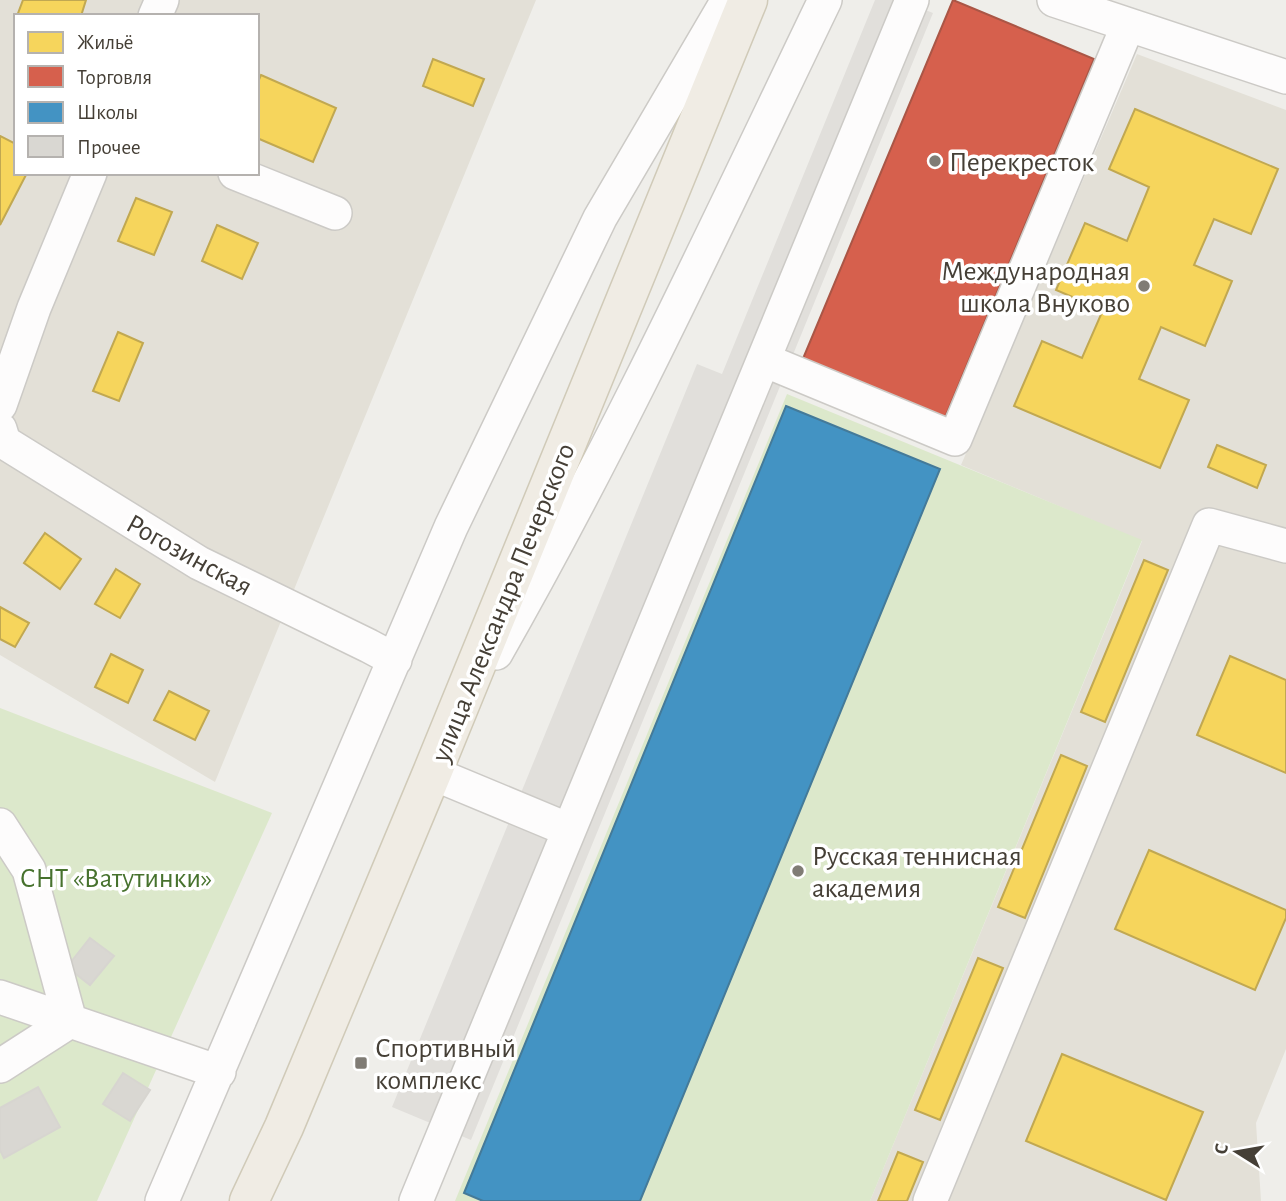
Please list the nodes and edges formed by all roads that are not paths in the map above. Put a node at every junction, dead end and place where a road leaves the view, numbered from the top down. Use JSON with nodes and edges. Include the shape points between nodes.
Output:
{"nodes":[{"id":1,"x":728,"y":0,"type":"edge"},
{"id":2,"x":748,"y":0,"type":"edge"},
{"id":3,"x":825,"y":0,"type":"edge"},
{"id":4,"x":912,"y":0,"type":"edge"},
{"id":5,"x":1054,"y":0,"type":"edge"},
{"id":6,"x":1128,"y":25,"type":"junction"},
{"id":7,"x":1286,"y":77,"type":"edge"},
{"id":8,"x":89,"y":175,"type":"edge"},
{"id":9,"x":240,"y":175,"type":"edge"},
{"id":10,"x":335,"y":213,"type":"dead end"},
{"id":11,"x":764,"y":360,"type":"junction"},
{"id":12,"x":0,"y":405,"type":"edge"},
{"id":13,"x":0,"y":429,"type":"edge"},
{"id":14,"x":1286,"y":546,"type":"edge"},
{"id":15,"x":395,"y":660,"type":"junction"},
{"id":16,"x":447,"y":737,"type":"junction"},
{"id":17,"x":432,"y":774,"type":"junction"},
{"id":18,"x":0,"y":825,"type":"edge"},
{"id":19,"x":569,"y":830,"type":"junction"},
{"id":20,"x":0,"y":997,"type":"edge"},
{"id":21,"x":70,"y":1021,"type":"junction"},
{"id":22,"x":0,"y":1066,"type":"edge"},
{"id":23,"x":219,"y":1072,"type":"junction"},
{"id":24,"x":162,"y":1201,"type":"edge"},
{"id":25,"x":249,"y":1201,"type":"edge"},
{"id":26,"x":416,"y":1201,"type":"edge"},
{"id":27,"x":930,"y":1201,"type":"edge"}],
"edges":[{"from":1,"to":15,"type":"street","via":[[600,218],[451,527]]},
{"from":2,"to":16,"type":"main road","name":"улица Александра Печерского"},
{"from":3,"to":16,"type":"street","via":[[632,400],[542,572]]},
{"from":4,"to":11,"type":"street"},
{"from":5,"to":6,"type":"street"},
{"from":6,"to":7,"type":"street"},
{"from":6,"to":11,"type":"street","via":[[954,439]]},
{"from":8,"to":12,"type":"street","via":[[34,307]]},
{"from":9,"to":10,"type":"street"},
{"from":11,"to":19,"type":"street"},
{"from":13,"to":15,"type":"street","name":"Рогозинская","via":[[4,442],[199,563]]},
{"from":14,"to":27,"type":"street","via":[[1209,525]]},
{"from":15,"to":23,"type":"street"},
{"from":16,"to":17,"type":"main road","name":"улица Александра Печерского"},
{"from":17,"to":19,"type":"street"},
{"from":17,"to":25,"type":"main road","name":"улица Александра Печерского"},
{"from":18,"to":21,"type":"street","via":[[29,870]]},
{"from":19,"to":26,"type":"street"},
{"from":20,"to":21,"type":"street"},
{"from":21,"to":22,"type":"street"},
{"from":21,"to":23,"type":"street"},
{"from":23,"to":24,"type":"street"}]}
